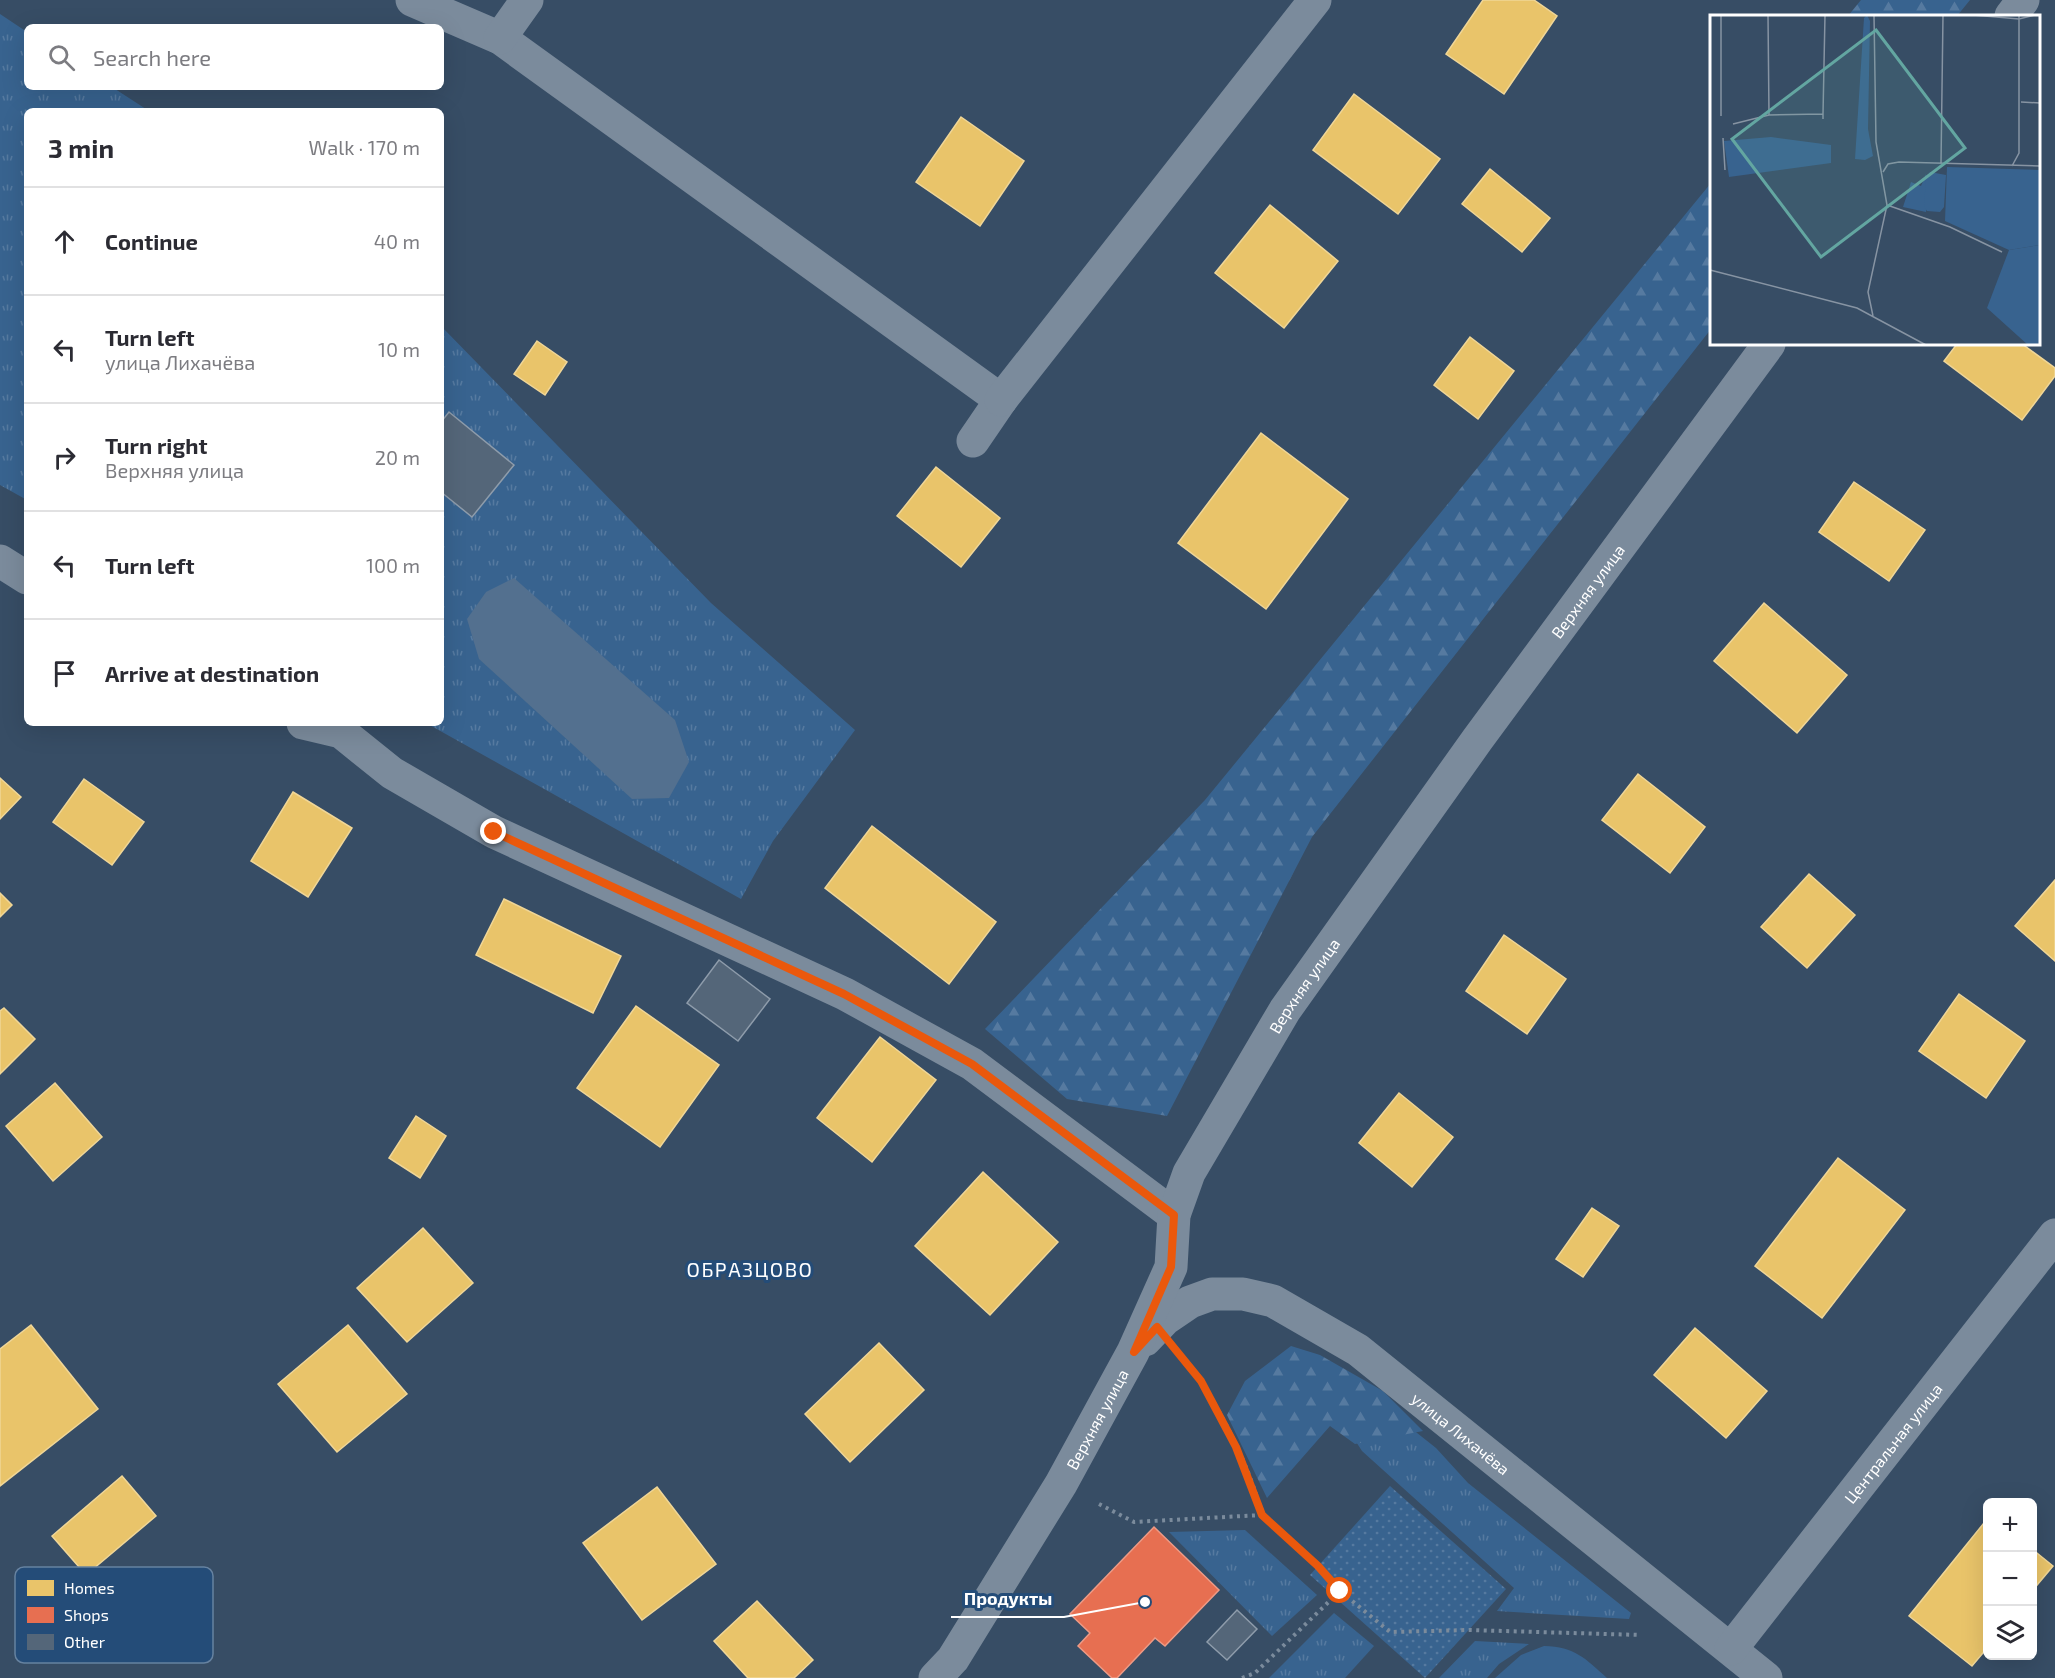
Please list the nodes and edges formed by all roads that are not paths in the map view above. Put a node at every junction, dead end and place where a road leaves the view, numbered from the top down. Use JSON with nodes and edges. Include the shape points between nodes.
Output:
{"nodes":[{"id":1,"x":412,"y":0,"type":"edge"},
{"id":2,"x":527,"y":0,"type":"edge"},
{"id":3,"x":1315,"y":0,"type":"edge"},
{"id":4,"x":2023,"y":0,"type":"edge"},
{"id":5,"x":2011,"y":15,"type":"edge"},
{"id":6,"x":500,"y":38,"type":"junction"},
{"id":7,"x":1768,"y":345,"type":"edge"},
{"id":8,"x":1001,"y":400,"type":"junction"},
{"id":9,"x":972,"y":441,"type":"dead end"},
{"id":10,"x":0,"y":561,"type":"edge"},
{"id":11,"x":24,"y":576,"type":"edge"},
{"id":12,"x":316,"y":726,"type":"edge"},
{"id":13,"x":1174,"y":1215,"type":"junction"},
{"id":14,"x":2055,"y":1235,"type":"edge"},
{"id":15,"x":1134,"y":1352,"type":"junction"},
{"id":16,"x":1731,"y":1649,"type":"junction"},
{"id":17,"x":952,"y":1672,"type":"edge"},
{"id":18,"x":1766,"y":1678,"type":"edge"}],
"edges":[{"from":1,"to":6,"type":"street"},
{"from":2,"to":6,"type":"street"},
{"from":3,"to":8,"type":"street"},
{"from":4,"to":5,"type":"street"},
{"from":6,"to":8,"type":"street"},
{"from":7,"to":13,"type":"street","name":"Верхняя улица","via":[[1477,740],[1285,1010],[1189,1173]]},
{"from":8,"to":9,"type":"street"},
{"from":10,"to":11,"type":"street"},
{"from":12,"to":13,"type":"street","via":[[341,732],[392,773],[494,832],[844,994],[972,1064]]},
{"from":13,"to":15,"type":"street","name":"Верхняя улица","via":[[1171,1267]]},
{"from":14,"to":16,"type":"street","name":"Центральная улица"},
{"from":15,"to":16,"type":"street","name":"улица Лихачёва","via":[[1157,1327],[1190,1302],[1212,1294],[1243,1294],[1273,1301],[1358,1350]]},
{"from":15,"to":17,"type":"street","name":"Верхняя улица"},
{"from":16,"to":18,"type":"street","name":"улица Лихачёва"}]}
